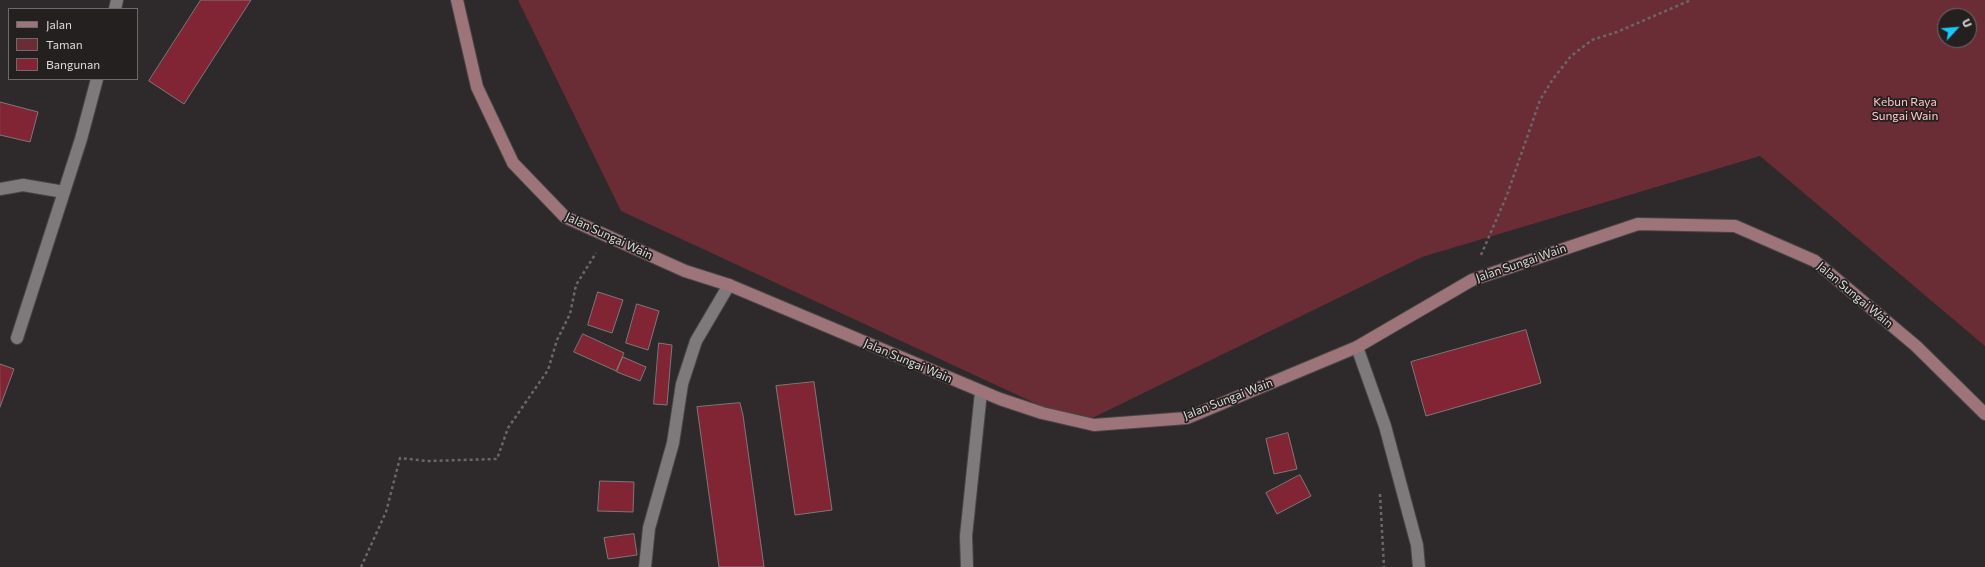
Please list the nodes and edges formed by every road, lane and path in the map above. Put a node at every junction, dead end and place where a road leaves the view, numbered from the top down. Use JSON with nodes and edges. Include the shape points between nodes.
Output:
{"nodes":[{"id":1,"x":458,"y":0,"type":"edge"},
{"id":2,"x":1691,"y":0,"type":"edge"},
{"id":3,"x":97,"y":80,"type":"edge"},
{"id":4,"x":0,"y":188,"type":"edge"},
{"id":5,"x":64,"y":192,"type":"junction"},
{"id":6,"x":592,"y":247,"type":"dead end"},
{"id":7,"x":1472,"y":280,"type":"junction"},
{"id":8,"x":729,"y":285,"type":"junction"},
{"id":9,"x":17,"y":338,"type":"dead end"},
{"id":10,"x":1357,"y":347,"type":"junction"},
{"id":11,"x":981,"y":392,"type":"junction"},
{"id":12,"x":1985,"y":414,"type":"edge"},
{"id":13,"x":361,"y":567,"type":"edge"},
{"id":14,"x":646,"y":567,"type":"edge"},
{"id":15,"x":967,"y":567,"type":"edge"},
{"id":16,"x":1419,"y":567,"type":"edge"}],
"edges":[{"from":1,"to":8,"type":"street","name":"Jalan Sungai Wain","via":[[477,87],[513,163],[523,174],[565,218],[685,271]]},
{"from":2,"to":7,"type":"path","via":[[1592,40],[1571,56],[1553,79],[1540,100],[1507,195]]},
{"from":3,"to":5,"type":"street"},
{"from":4,"to":5,"type":"street","via":[[24,185]]},
{"from":5,"to":9,"type":"street"},
{"from":6,"to":13,"type":"path","via":[[597,252],[576,285],[570,314],[548,370],[508,428],[496,459],[428,461],[400,458],[386,512]]},
{"from":7,"to":10,"type":"street","name":"Jalan Sungai Wain"},
{"from":7,"to":12,"type":"street","name":"Jalan Sungai Wain","via":[[1638,224],[1735,226],[1815,261],[1916,346]]},
{"from":8,"to":11,"type":"street","name":"Jalan Sungai Wain"},
{"from":8,"to":14,"type":"street","via":[[696,341],[682,384],[673,443],[649,528]]},
{"from":10,"to":11,"type":"street","name":"Jalan Sungai Wain","via":[[1187,418],[1094,425],[1042,413]]},
{"from":10,"to":16,"type":"street","via":[[1385,426],[1417,545]]},
{"from":11,"to":15,"type":"street","via":[[966,536]]}]}
